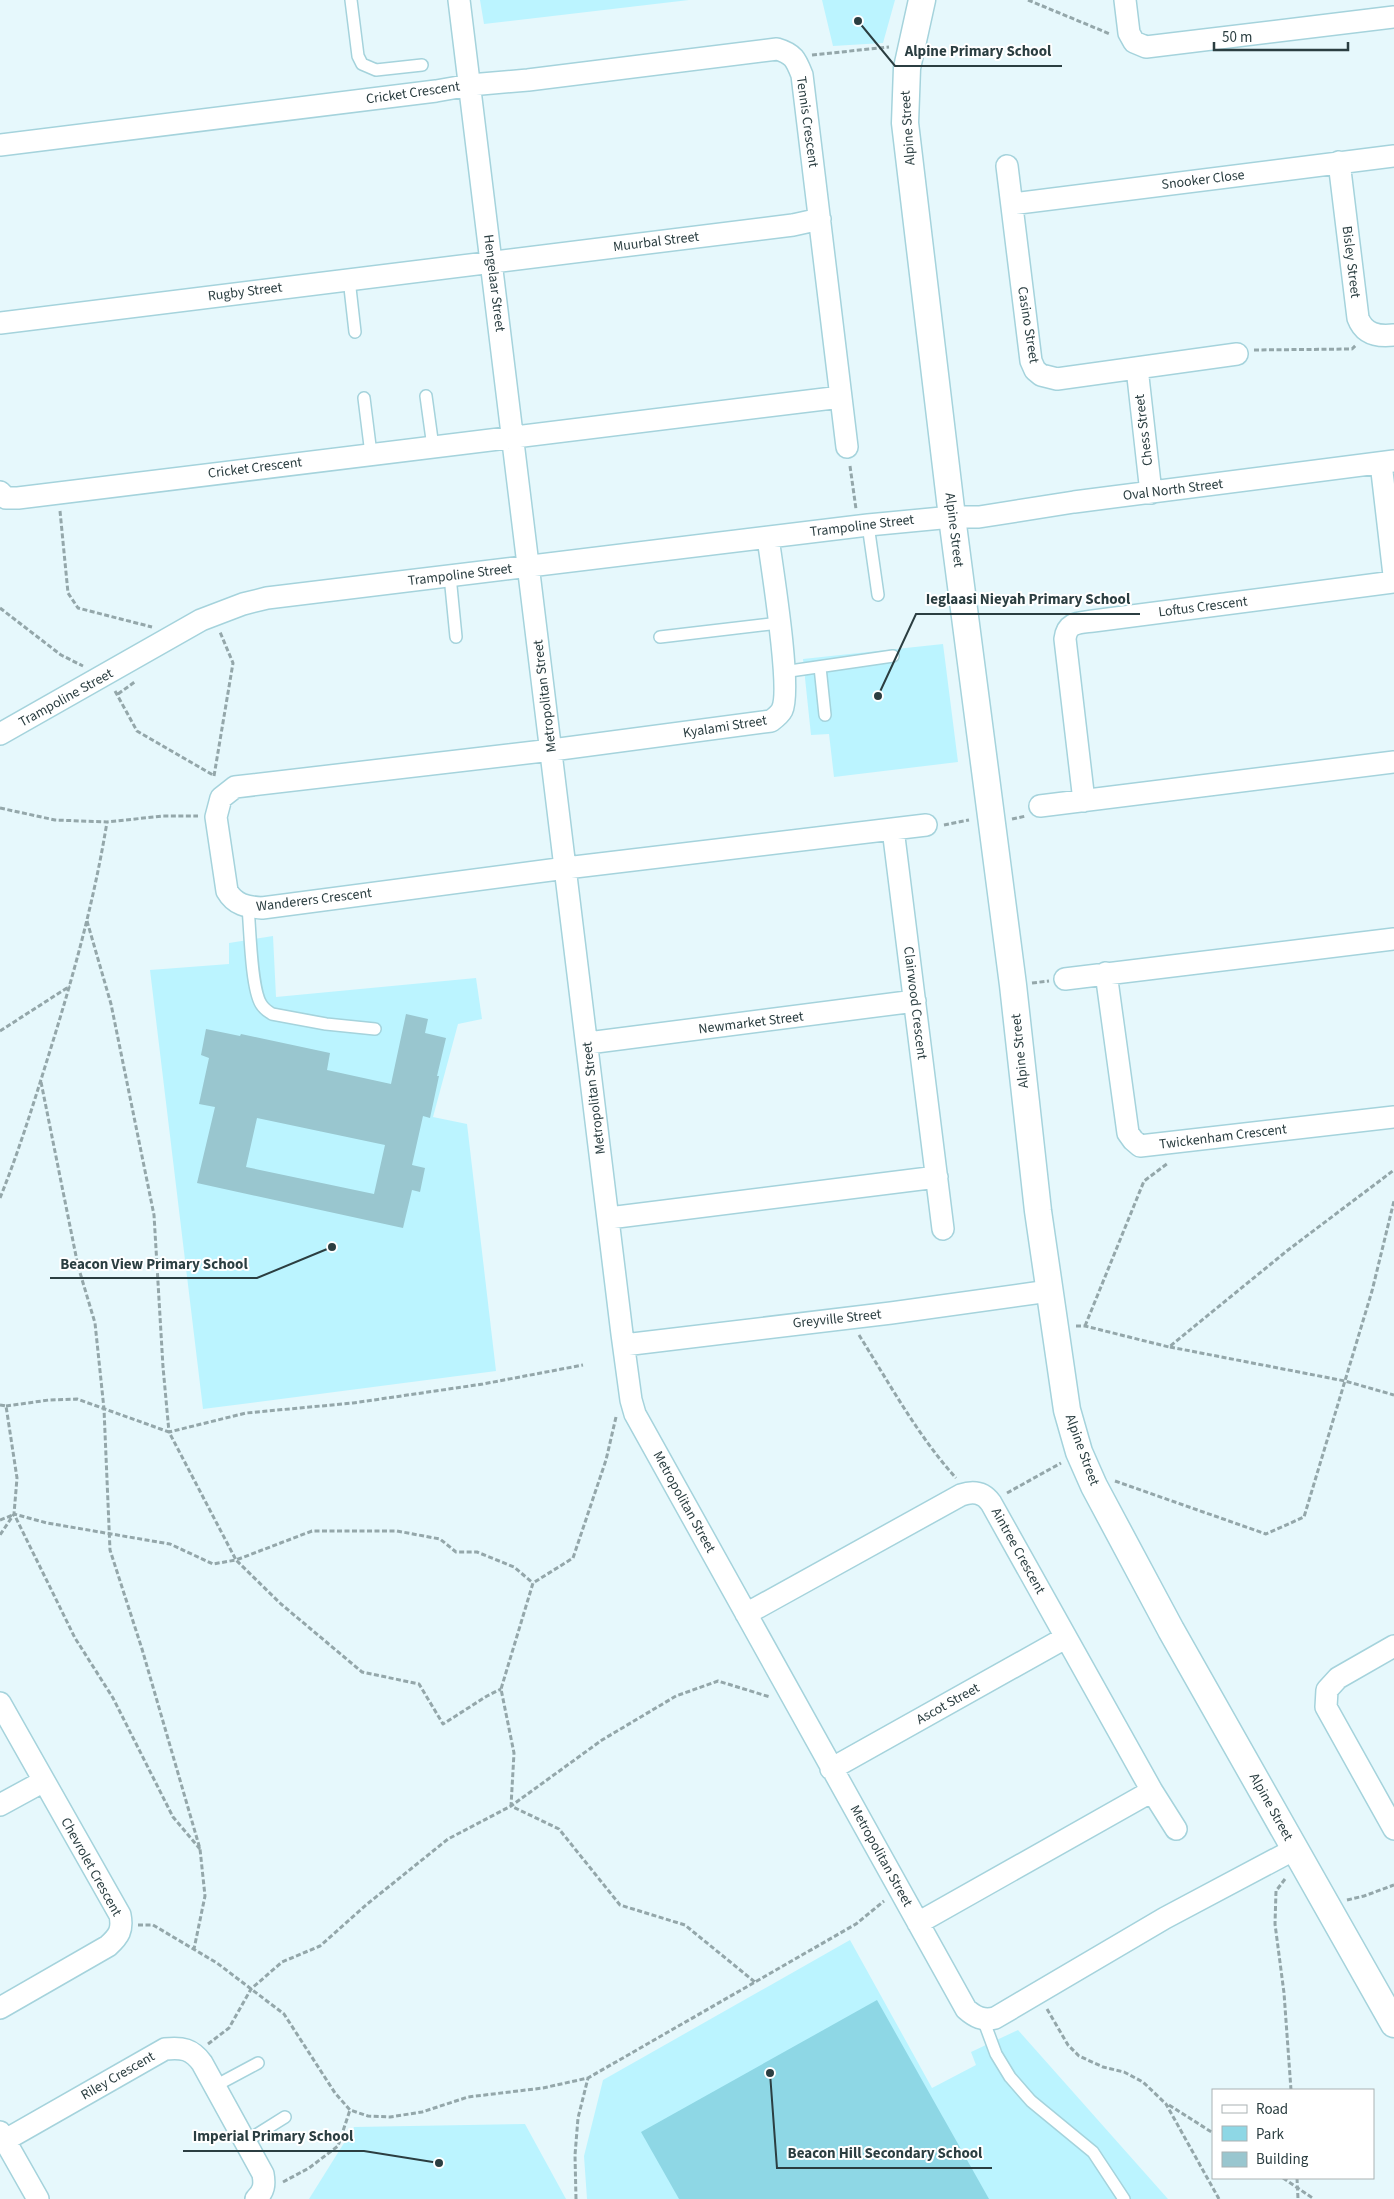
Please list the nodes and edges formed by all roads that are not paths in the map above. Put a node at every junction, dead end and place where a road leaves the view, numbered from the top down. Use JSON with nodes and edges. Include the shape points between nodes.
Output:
{"nodes":[{"id":1,"x":350,"y":0,"type":"edge"},
{"id":2,"x":460,"y":0,"type":"edge"},
{"id":3,"x":922,"y":0,"type":"edge"},
{"id":4,"x":1125,"y":0,"type":"edge"},
{"id":5,"x":1394,"y":17,"type":"edge"},
{"id":6,"x":422,"y":65,"type":"dead end"},
{"id":7,"x":470,"y":85,"type":"junction"},
{"id":8,"x":0,"y":145,"type":"edge"},
{"id":9,"x":1394,"y":156,"type":"edge"},
{"id":10,"x":1339,"y":162,"type":"junction"},
{"id":11,"x":1007,"y":166,"type":"dead end"},
{"id":12,"x":1012,"y":204,"type":"junction"},
{"id":13,"x":820,"y":219,"type":"junction"},
{"id":14,"x":491,"y":262,"type":"junction"},
{"id":15,"x":349,"y":280,"type":"junction"},
{"id":16,"x":0,"y":323,"type":"edge"},
{"id":17,"x":355,"y":332,"type":"dead end"},
{"id":18,"x":1394,"y":335,"type":"edge"},
{"id":19,"x":1245,"y":352,"type":"road end"},
{"id":20,"x":1137,"y":368,"type":"junction"},
{"id":21,"x":426,"y":396,"type":"dead end"},
{"id":22,"x":842,"y":397,"type":"junction"},
{"id":23,"x":364,"y":398,"type":"dead end"},
{"id":24,"x":513,"y":437,"type":"junction"},
{"id":25,"x":433,"y":447,"type":"junction"},
{"id":26,"x":371,"y":454,"type":"junction"},
{"id":27,"x":848,"y":454,"type":"road end"},
{"id":28,"x":1388,"y":462,"type":"edge"},
{"id":29,"x":0,"y":492,"type":"edge"},
{"id":30,"x":1151,"y":493,"type":"junction"},
{"id":31,"x":862,"y":517,"type":"junction"},
{"id":32,"x":952,"y":517,"type":"junction"},
{"id":33,"x":768,"y":538,"type":"junction"},
{"id":34,"x":528,"y":566,"type":"junction"},
{"id":35,"x":1394,"y":575,"type":"edge"},
{"id":36,"x":450,"y":576,"type":"junction"},
{"id":37,"x":1394,"y":582,"type":"edge"},
{"id":38,"x":878,"y":595,"type":"dead end"},
{"id":39,"x":779,"y":623,"type":"junction"},
{"id":40,"x":456,"y":637,"type":"dead end"},
{"id":41,"x":660,"y":637,"type":"dead end"},
{"id":42,"x":893,"y":656,"type":"dead end"},
{"id":43,"x":820,"y":667,"type":"junction"},
{"id":44,"x":783,"y":672,"type":"junction"},
{"id":45,"x":825,"y":715,"type":"dead end"},
{"id":46,"x":0,"y":734,"type":"edge"},
{"id":47,"x":552,"y":750,"type":"junction"},
{"id":48,"x":1394,"y":762,"type":"edge"},
{"id":49,"x":1084,"y":801,"type":"junction"},
{"id":50,"x":1040,"y":806,"type":"dead end"},
{"id":51,"x":932,"y":825,"type":"road end"},
{"id":52,"x":894,"y":829,"type":"junction"},
{"id":53,"x":566,"y":868,"type":"junction"},
{"id":54,"x":248,"y":907,"type":"junction"},
{"id":55,"x":1394,"y":939,"type":"edge"},
{"id":56,"x":1106,"y":973,"type":"junction"},
{"id":57,"x":1065,"y":979,"type":"dead end"},
{"id":58,"x":915,"y":1001,"type":"junction"},
{"id":59,"x":375,"y":1029,"type":"dead end"},
{"id":60,"x":588,"y":1042,"type":"junction"},
{"id":61,"x":1394,"y":1117,"type":"edge"},
{"id":62,"x":937,"y":1177,"type":"junction"},
{"id":63,"x":609,"y":1218,"type":"junction"},
{"id":64,"x":943,"y":1229,"type":"dead end"},
{"id":65,"x":1049,"y":1291,"type":"junction"},
{"id":66,"x":624,"y":1344,"type":"junction"},
{"id":67,"x":746,"y":1614,"type":"junction"},
{"id":68,"x":1065,"y":1638,"type":"junction"},
{"id":69,"x":1394,"y":1646,"type":"edge"},
{"id":70,"x":0,"y":1703,"type":"edge"},
{"id":71,"x":831,"y":1769,"type":"junction"},
{"id":72,"x":44,"y":1780,"type":"junction"},
{"id":73,"x":1152,"y":1791,"type":"junction"},
{"id":74,"x":0,"y":1805,"type":"edge"},
{"id":75,"x":1176,"y":1829,"type":"dead end"},
{"id":76,"x":1394,"y":1829,"type":"edge"},
{"id":77,"x":1295,"y":1849,"type":"junction"},
{"id":78,"x":918,"y":1923,"type":"junction"},
{"id":79,"x":1388,"y":1997,"type":"edge"},
{"id":80,"x":0,"y":2008,"type":"edge"},
{"id":81,"x":983,"y":2019,"type":"junction"},
{"id":82,"x":1394,"y":2024,"type":"edge"},
{"id":83,"x":258,"y":2063,"type":"dead end"},
{"id":84,"x":215,"y":2086,"type":"junction"},
{"id":85,"x":285,"y":2117,"type":"dead end"},
{"id":86,"x":1,"y":2138,"type":"edge"},
{"id":87,"x":245,"y":2142,"type":"junction"},
{"id":88,"x":261,"y":2191,"type":"edge"},
{"id":89,"x":38,"y":2199,"type":"edge"},
{"id":90,"x":1124,"y":2199,"type":"edge"}],
"edges":[{"from":1,"to":6,"type":"lane","via":[[362,64],[376,70]]},
{"from":2,"to":7,"type":"street","name":"Hengelaar Street"},
{"from":3,"to":32,"type":"street","name":"Alpine Street","via":[[907,68],[905,123]]},
{"from":4,"to":5,"type":"street","via":[[1129,33],[1134,42],[1146,47]]},
{"from":7,"to":8,"type":"street","name":"Cricket Crescent","via":[[436,92]]},
{"from":7,"to":13,"type":"street","name":"Tennis Crescent","via":[[777,49],[787,52],[795,57],[802,75]]},
{"from":7,"to":14,"type":"street","name":"Hengelaar Street"},
{"from":9,"to":10,"type":"street","name":"Snooker Close"},
{"from":10,"to":12,"type":"street","name":"Snooker Close"},
{"from":10,"to":18,"type":"street","name":"Bisley Street","via":[[1358,318],[1369,333]]},
{"from":11,"to":12,"type":"street","name":"Casino Street"},
{"from":12,"to":20,"type":"street","name":"Casino Street","via":[[1031,362],[1035,370],[1048,378],[1057,378]]},
{"from":13,"to":14,"type":"street","name":"Muurbal Street"},
{"from":13,"to":22,"type":"street","name":"Tennis Crescent"},
{"from":14,"to":15,"type":"street","name":"Rugby Street"},
{"from":14,"to":24,"type":"street","name":"Hengelaar Street"},
{"from":15,"to":16,"type":"street","name":"Rugby Street"},
{"from":15,"to":17,"type":"lane"},
{"from":19,"to":20,"type":"street","name":"Casino Street"},
{"from":20,"to":30,"type":"street","name":"Chess Street"},
{"from":21,"to":25,"type":"lane"},
{"from":22,"to":24,"type":"street"},
{"from":22,"to":27,"type":"street","name":"Tennis Crescent"},
{"from":23,"to":26,"type":"lane"},
{"from":24,"to":25,"type":"street","name":"Cricket Crescent"},
{"from":24,"to":34,"type":"street","name":"Hengelaar Street"},
{"from":25,"to":26,"type":"street","name":"Cricket Crescent"},
{"from":26,"to":29,"type":"street","name":"Cricket Crescent","via":[[18,498],[6,498]]},
{"from":28,"to":30,"type":"street","name":"Oval North Street"},
{"from":28,"to":35,"type":"street"},
{"from":30,"to":32,"type":"street","name":"Oval North Street","via":[[979,517]]},
{"from":31,"to":32,"type":"street","name":"Trampoline Street"},
{"from":31,"to":33,"type":"street","name":"Trampoline Street"},
{"from":31,"to":38,"type":"lane"},
{"from":32,"to":65,"type":"street","name":"Alpine Street"},
{"from":33,"to":34,"type":"street","name":"Trampoline Street"},
{"from":33,"to":39,"type":"street","name":"Kyalami Street"},
{"from":34,"to":36,"type":"street","name":"Trampoline Street"},
{"from":34,"to":47,"type":"street","name":"Metropolitan Street"},
{"from":36,"to":40,"type":"lane"},
{"from":36,"to":46,"type":"street","name":"Trampoline Street","via":[[267,598],[243,604],[182,631]]},
{"from":37,"to":49,"type":"street","name":"Loftus Crescent","via":[[1070,626],[1064,639]]},
{"from":39,"to":41,"type":"lane"},
{"from":39,"to":44,"type":"street","name":"Kyalami Street"},
{"from":42,"to":43,"type":"lane"},
{"from":43,"to":44,"type":"lane"},
{"from":43,"to":45,"type":"lane"},
{"from":44,"to":47,"type":"street","name":"Kyalami Street","via":[[786,695],[782,711],[771,721]]},
{"from":47,"to":53,"type":"street","name":"Metropolitan Street"},
{"from":47,"to":54,"type":"street","name":"Wanderers Crescent","via":[[235,787],[221,798],[216,817],[227,891],[232,900]]},
{"from":48,"to":49,"type":"street"},
{"from":49,"to":50,"type":"street"},
{"from":51,"to":52,"type":"street"},
{"from":52,"to":53,"type":"street"},
{"from":52,"to":58,"type":"street","name":"Clairwood Crescent"},
{"from":53,"to":54,"type":"street","name":"Wanderers Crescent","via":[[262,908]]},
{"from":53,"to":60,"type":"street","name":"Metropolitan Street"},
{"from":54,"to":59,"type":"lane","via":[[255,989],[265,1010],[326,1024]]},
{"from":55,"to":56,"type":"street"},
{"from":56,"to":57,"type":"street"},
{"from":56,"to":61,"type":"street","name":"Twickenham Crescent","via":[[1128,1133],[1140,1146]]},
{"from":58,"to":60,"type":"street","name":"Newmarket Street"},
{"from":58,"to":62,"type":"street","name":"Clairwood Crescent"},
{"from":60,"to":63,"type":"street","name":"Metropolitan Street"},
{"from":62,"to":63,"type":"street"},
{"from":62,"to":64,"type":"street","name":"Clairwood Crescent"},
{"from":63,"to":66,"type":"street","name":"Metropolitan Street"},
{"from":65,"to":66,"type":"street","name":"Greyville Street"},
{"from":65,"to":77,"type":"street","name":"Alpine Street","via":[[1063,1393],[1086,1469],[1171,1630]]},
{"from":66,"to":67,"type":"street","name":"Metropolitan Street","via":[[635,1414]]},
{"from":67,"to":68,"type":"street","name":"Aintree Crescent","via":[[960,1495],[973,1492],[982,1494],[991,1503]]},
{"from":67,"to":71,"type":"street","name":"Metropolitan Street"},
{"from":68,"to":71,"type":"street","name":"Ascot Street"},
{"from":68,"to":73,"type":"street","name":"Aintree Crescent"},
{"from":69,"to":76,"type":"street","via":[[1338,1678],[1327,1690],[1326,1707]]},
{"from":70,"to":72,"type":"street","name":"Chevrolet Crescent"},
{"from":71,"to":78,"type":"street","name":"Metropolitan Street"},
{"from":72,"to":74,"type":"street"},
{"from":72,"to":80,"type":"street","name":"Chevrolet Crescent","via":[[120,1915],[120,1936]]},
{"from":73,"to":75,"type":"street","name":"Aintree Crescent"},
{"from":73,"to":78,"type":"street"},
{"from":77,"to":79,"type":"street","name":"Alpine Street"},
{"from":77,"to":81,"type":"street","via":[[1165,1918],[995,2018]]},
{"from":78,"to":81,"type":"street","name":"Metropolitan Street","via":[[966,2009]]},
{"from":79,"to":82,"type":"street","name":"Alpine Street"},
{"from":81,"to":90,"type":"lane","via":[[996,2054],[1010,2077],[1031,2101],[1093,2152]]},
{"from":83,"to":84,"type":"lane"},
{"from":84,"to":86,"type":"street","name":"Riley Crescent","via":[[195,2054],[176,2047],[165,2049]]},
{"from":84,"to":87,"type":"street"},
{"from":85,"to":87,"type":"lane"},
{"from":86,"to":89,"type":"street"},
{"from":87,"to":88,"type":"street","via":[[263,2174]]}]}
